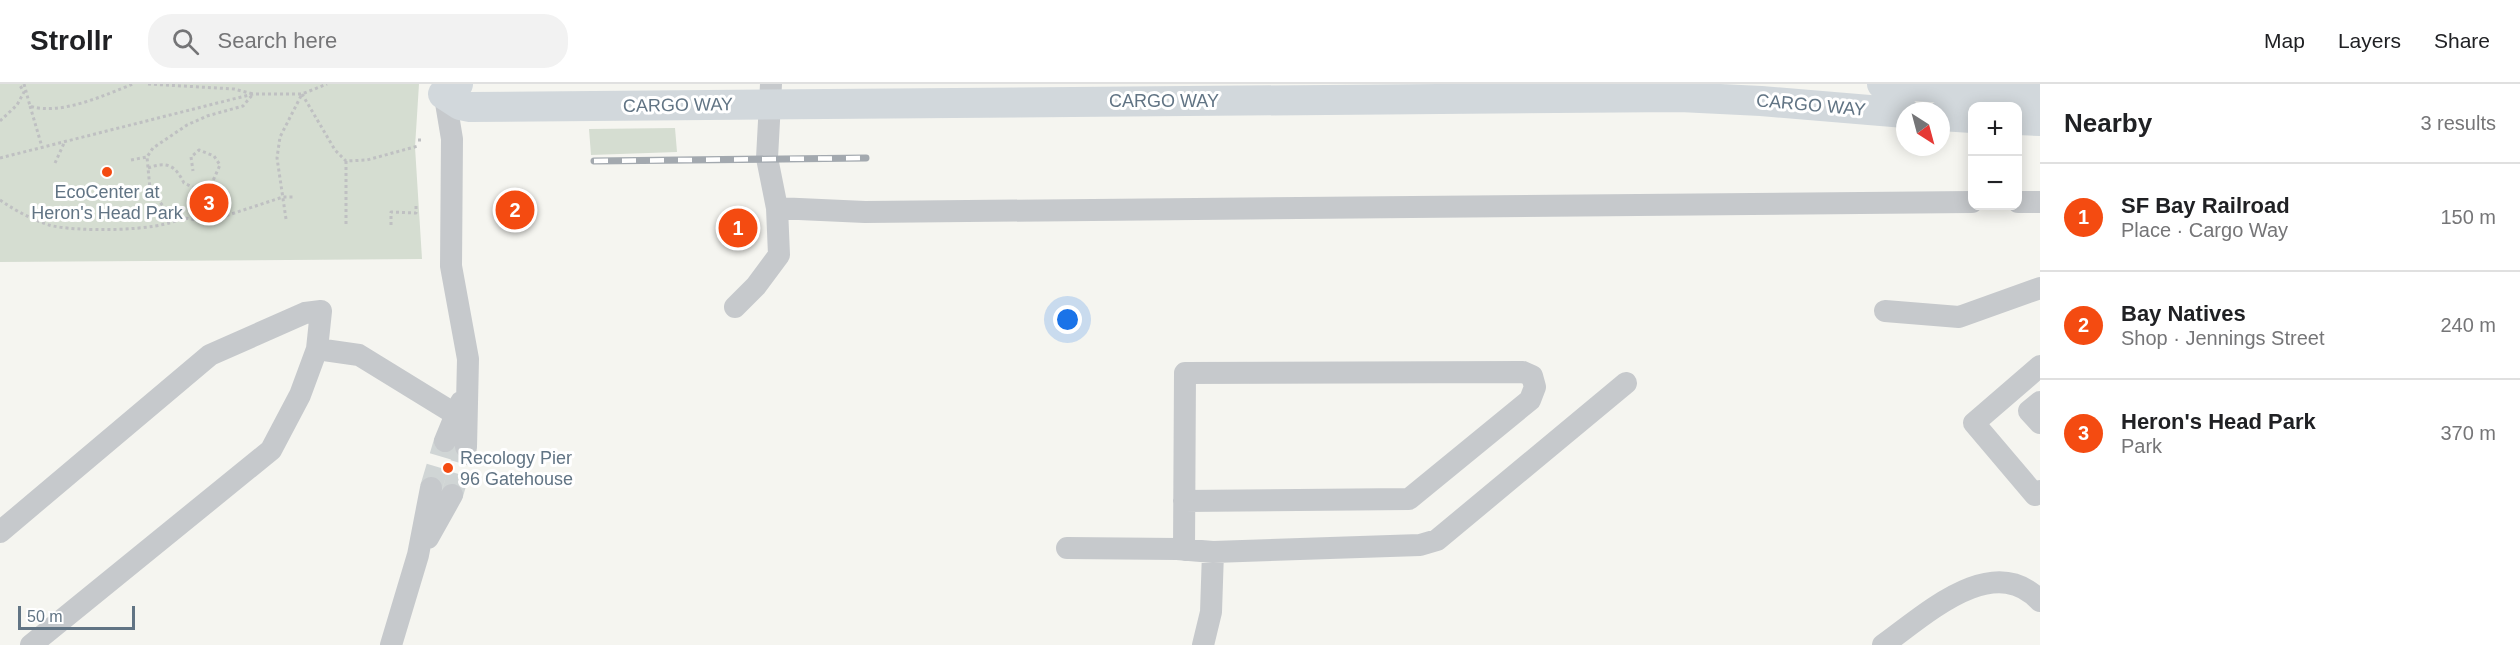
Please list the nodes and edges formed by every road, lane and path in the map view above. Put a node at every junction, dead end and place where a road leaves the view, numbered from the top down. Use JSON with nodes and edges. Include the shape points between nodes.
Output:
{"nodes":[{"id":1,"x":19,"y":84,"type":"edge"},
{"id":2,"x":24,"y":84,"type":"edge"},
{"id":3,"x":134,"y":84,"type":"edge"},
{"id":4,"x":148,"y":84,"type":"edge"},
{"id":5,"x":327,"y":84,"type":"edge"},
{"id":6,"x":1882,"y":84,"type":"edge"},
{"id":7,"x":448,"y":87,"type":"edge"},
{"id":8,"x":1434,"y":89,"type":"edge"},
{"id":9,"x":24,"y":92,"type":"junction"},
{"id":10,"x":253,"y":94,"type":"junction"},
{"id":11,"x":302,"y":94,"type":"junction"},
{"id":12,"x":771,"y":94,"type":"edge"},
{"id":13,"x":2040,"y":94,"type":"edge"},
{"id":14,"x":30,"y":106,"type":"junction"},
{"id":15,"x":1896,"y":112,"type":"edge"},
{"id":16,"x":1950,"y":117,"type":"edge"},
{"id":17,"x":1968,"y":118,"type":"edge"},
{"id":18,"x":2022,"y":120,"type":"edge"},
{"id":19,"x":0,"y":121,"type":"edge"},
{"id":20,"x":2040,"y":121,"type":"edge"},
{"id":21,"x":65,"y":141,"type":"junction"},
{"id":22,"x":418,"y":146,"type":"dead end"},
{"id":23,"x":42,"y":147,"type":"junction"},
{"id":24,"x":147,"y":157,"type":"junction"},
{"id":25,"x":0,"y":158,"type":"edge"},
{"id":26,"x":130,"y":160,"type":"dead end"},
{"id":27,"x":346,"y":161,"type":"junction"},
{"id":28,"x":55,"y":163,"type":"dead end"},
{"id":29,"x":148,"y":168,"type":"junction"},
{"id":30,"x":193,"y":171,"type":"dead end"},
{"id":31,"x":283,"y":197,"type":"junction"},
{"id":32,"x":295,"y":197,"type":"dead end"},
{"id":33,"x":0,"y":200,"type":"edge"},
{"id":34,"x":1968,"y":202,"type":"edge"},
{"id":35,"x":2022,"y":202,"type":"edge"},
{"id":36,"x":2040,"y":202,"type":"edge"},
{"id":37,"x":416,"y":206,"type":"dead end"},
{"id":38,"x":777,"y":208,"type":"junction"},
{"id":39,"x":211,"y":209,"type":"dead end"},
{"id":40,"x":182,"y":217,"type":"junction"},
{"id":41,"x":218,"y":218,"type":"junction"},
{"id":42,"x":286,"y":219,"type":"dead end"},
{"id":43,"x":346,"y":225,"type":"dead end"},
{"id":44,"x":391,"y":225,"type":"dead end"},
{"id":45,"x":2040,"y":288,"type":"edge"},
{"id":46,"x":735,"y":307,"type":"dead end"},
{"id":47,"x":1885,"y":311,"type":"dead end"},
{"id":48,"x":317,"y":349,"type":"junction"},
{"id":49,"x":2040,"y":366,"type":"edge"},
{"id":50,"x":1626,"y":383,"type":"dead end"},
{"id":51,"x":467,"y":387,"type":"junction"},
{"id":52,"x":2040,"y":402,"type":"edge"},
{"id":53,"x":455,"y":414,"type":"junction"},
{"id":54,"x":2040,"y":423,"type":"edge"},
{"id":55,"x":2040,"y":491,"type":"edge"},
{"id":56,"x":442,"y":492,"type":"tunnel mouth"},
{"id":57,"x":1184,"y":501,"type":"junction"},
{"id":58,"x":0,"y":532,"type":"edge"},
{"id":59,"x":1067,"y":548,"type":"dead end"},
{"id":60,"x":1184,"y":550,"type":"junction"},
{"id":61,"x":1214,"y":552,"type":"junction"},
{"id":62,"x":2040,"y":601,"type":"edge"},
{"id":63,"x":31,"y":645,"type":"edge"},
{"id":64,"x":391,"y":645,"type":"edge"},
{"id":65,"x":1203,"y":645,"type":"edge"},
{"id":66,"x":1883,"y":645,"type":"edge"}],
"edges":[{"from":1,"to":9,"type":"path"},
{"from":2,"to":9,"type":"path"},
{"from":3,"to":14,"type":"path","via":[[52,109]]},
{"from":4,"to":10,"type":"path","via":[[234,89]]},
{"from":5,"to":11,"type":"path"},
{"from":6,"to":13,"type":"main road","name":"CARGO WAY"},
{"from":7,"to":12,"type":"main road","name":"CARGO WAY","via":[[460,105],[470,107]]},
{"from":7,"to":51,"type":"street","via":[[452,139],[451,266],[468,359]]},
{"from":8,"to":12,"type":"main road","name":"CARGO WAY"},
{"from":8,"to":15,"type":"main road","name":"CARGO WAY","via":[[1761,101]]},
{"from":9,"to":14,"type":"path"},
{"from":9,"to":19,"type":"path"},
{"from":10,"to":11,"type":"path"},
{"from":10,"to":21,"type":"path"},
{"from":10,"to":24,"type":"path","via":[[243,106],[207,116],[173,133]]},
{"from":11,"to":27,"type":"path","via":[[335,150]]},
{"from":11,"to":31,"type":"path","via":[[280,137],[277,158]]},
{"from":12,"to":38,"type":"street","via":[[767,158]]},
{"from":14,"to":23,"type":"path"},
{"from":16,"to":17,"type":"main road"},
{"from":18,"to":20,"type":"main road"},
{"from":21,"to":23,"type":"path"},
{"from":21,"to":28,"type":"path"},
{"from":22,"to":27,"type":"path","via":[[368,160]]},
{"from":23,"to":25,"type":"path"},
{"from":24,"to":26,"type":"path"},
{"from":24,"to":29,"type":"path"},
{"from":27,"to":43,"type":"path"},
{"from":29,"to":30,"type":"path","via":[[170,164],[184,183],[200,188],[212,183],[220,165],[214,156],[199,150],[191,157]]},
{"from":29,"to":40,"type":"path","via":[[154,196]]},
{"from":31,"to":32,"type":"path"},
{"from":31,"to":41,"type":"path"},
{"from":31,"to":42,"type":"path"},
{"from":33,"to":40,"type":"path","via":[[21,214],[52,226],[130,230],[173,224]]},
{"from":34,"to":38,"type":"street","via":[[865,212]]},
{"from":35,"to":36,"type":"street"},
{"from":37,"to":44,"type":"path","via":[[416,213],[391,212]]},
{"from":38,"to":46,"type":"street","via":[[778,255]]},
{"from":39,"to":41,"type":"path"},
{"from":40,"to":41,"type":"path","via":[[201,221]]},
{"from":45,"to":47,"type":"street","via":[[1959,317]]},
{"from":48,"to":53,"type":"street","via":[[359,355]]},
{"from":48,"to":58,"type":"street","via":[[321,311],[305,313],[210,356]]},
{"from":48,"to":63,"type":"street","via":[[300,395],[271,450]]},
{"from":49,"to":55,"type":"street","via":[[1974,423],[2035,495]]},
{"from":50,"to":61,"type":"street","via":[[1437,540],[1420,545]]},
{"from":51,"to":53,"type":"street"},
{"from":51,"to":53,"type":"street","via":[[455,444]]},
{"from":52,"to":54,"type":"street","via":[[2030,411]]},
{"from":56,"to":64,"type":"street"},
{"from":57,"to":57,"type":"street","via":[[1185,373],[1523,372],[1532,376],[1535,387],[1530,400],[1409,499]]},
{"from":57,"to":60,"type":"street"},
{"from":59,"to":60,"type":"street"},
{"from":60,"to":61,"type":"street"},
{"from":61,"to":65,"type":"street","via":[[1211,612]]},
{"from":62,"to":66,"type":"street","via":[[2017,583],[1987,583],[1944,601]]}]}
